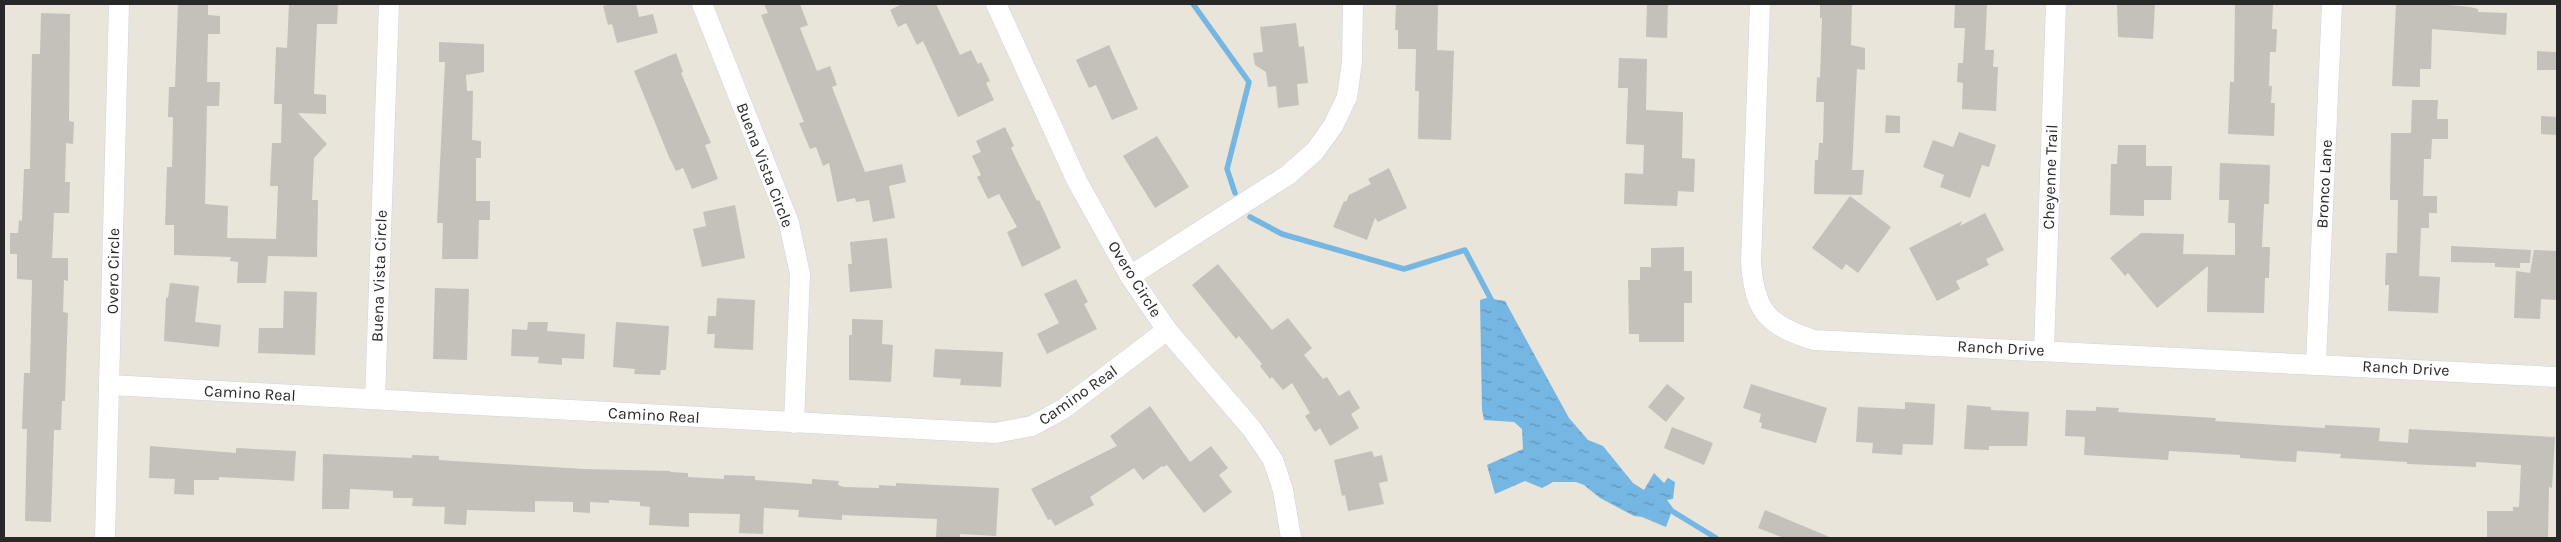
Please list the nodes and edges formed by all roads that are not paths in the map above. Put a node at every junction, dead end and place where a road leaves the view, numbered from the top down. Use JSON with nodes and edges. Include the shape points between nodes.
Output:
{"nodes":[{"id":1,"x":119,"y":4,"type":"edge"},
{"id":2,"x":388,"y":4,"type":"edge"},
{"id":3,"x":702,"y":4,"type":"edge"},
{"id":4,"x":996,"y":4,"type":"edge"},
{"id":5,"x":1353,"y":4,"type":"edge"},
{"id":6,"x":1760,"y":4,"type":"edge"},
{"id":7,"x":2056,"y":4,"type":"edge"},
{"id":8,"x":2332,"y":4,"type":"edge"},
{"id":9,"x":1130,"y":276,"type":"junction"},
{"id":10,"x":1167,"y":330,"type":"junction"},
{"id":11,"x":2044,"y":350,"type":"junction"},
{"id":12,"x":2316,"y":364,"type":"junction"},
{"id":13,"x":2557,"y":377,"type":"edge"},
{"id":14,"x":110,"y":386,"type":"junction"},
{"id":15,"x":375,"y":399,"type":"junction"},
{"id":16,"x":794,"y":423,"type":"junction"},
{"id":17,"x":105,"y":538,"type":"edge"},
{"id":18,"x":1291,"y":538,"type":"edge"}],
"edges":[{"from":1,"to":14,"type":"street","name":"Overo Circle"},
{"from":2,"to":15,"type":"street","name":"Buena Vista Circle"},
{"from":3,"to":16,"type":"street","name":"Buena Vista Circle","via":[[789,223],[800,274]]},
{"from":4,"to":9,"type":"street","name":"Overo Circle","via":[[1078,181]]},
{"from":5,"to":9,"type":"street","via":[[1352,62],[1347,97],[1333,126],[1315,151],[1288,174]]},
{"from":6,"to":11,"type":"street","name":"Ranch Drive","via":[[1751,263],[1754,292],[1768,316],[1787,332],[1814,340]]},
{"from":7,"to":11,"type":"street","name":"Cheyenne Trail"},
{"from":8,"to":12,"type":"street","name":"Bronco Lane"},
{"from":9,"to":10,"type":"street","name":"Overo Circle"},
{"from":10,"to":16,"type":"street","name":"Camino Real","via":[[1063,409],[1032,426],[995,433]]},
{"from":10,"to":18,"type":"street","name":"Overo Circle","via":[[1252,429],[1273,460],[1283,490]]},
{"from":11,"to":12,"type":"street","name":"Ranch Drive"},
{"from":12,"to":13,"type":"street","name":"Ranch Drive"},
{"from":14,"to":15,"type":"street","name":"Camino Real"},
{"from":14,"to":17,"type":"street","name":"Overo Circle"},
{"from":15,"to":16,"type":"street","name":"Camino Real"}]}
